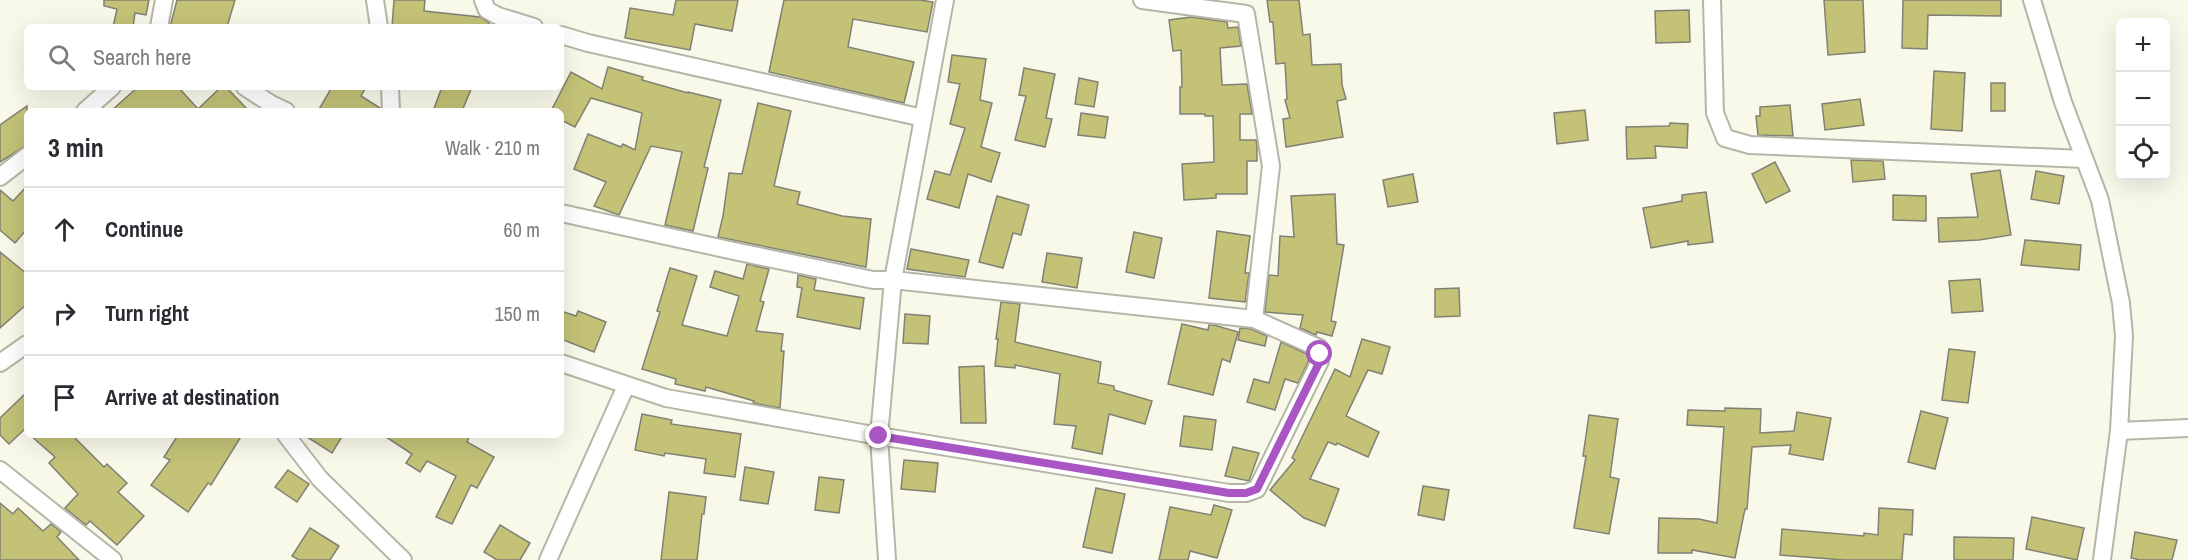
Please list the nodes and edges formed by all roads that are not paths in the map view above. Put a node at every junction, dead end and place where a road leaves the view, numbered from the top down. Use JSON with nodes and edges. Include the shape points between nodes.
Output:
{"nodes":[{"id":1,"x":164,"y":0,"type":"edge"},
{"id":2,"x":375,"y":0,"type":"edge"},
{"id":3,"x":483,"y":0,"type":"edge"},
{"id":4,"x":945,"y":0,"type":"edge"},
{"id":5,"x":1142,"y":0,"type":"edge"},
{"id":6,"x":1712,"y":0,"type":"edge"},
{"id":7,"x":2032,"y":0,"type":"edge"},
{"id":8,"x":1246,"y":7,"type":"edge"},
{"id":9,"x":160,"y":24,"type":"edge"},
{"id":10,"x":379,"y":24,"type":"edge"},
{"id":11,"x":524,"y":24,"type":"edge"},
{"id":12,"x":564,"y":36,"type":"edge"},
{"id":13,"x":109,"y":90,"type":"edge"},
{"id":14,"x":249,"y":90,"type":"edge"},
{"id":15,"x":390,"y":90,"type":"edge"},
{"id":16,"x":88,"y":108,"type":"edge"},
{"id":17,"x":273,"y":108,"type":"edge"},
{"id":18,"x":391,"y":108,"type":"edge"},
{"id":19,"x":923,"y":118,"type":"junction"},
{"id":20,"x":24,"y":158,"type":"edge"},
{"id":21,"x":2084,"y":159,"type":"junction"},
{"id":22,"x":0,"y":177,"type":"edge"},
{"id":23,"x":564,"y":214,"type":"edge"},
{"id":24,"x":893,"y":280,"type":"junction"},
{"id":25,"x":1254,"y":319,"type":"junction"},
{"id":26,"x":24,"y":346,"type":"edge"},
{"id":27,"x":0,"y":363,"type":"edge"},
{"id":28,"x":564,"y":364,"type":"edge"},
{"id":29,"x":626,"y":386,"type":"junction"},
{"id":30,"x":2188,"y":428,"type":"edge"},
{"id":31,"x":2119,"y":431,"type":"junction"},
{"id":32,"x":879,"y":436,"type":"junction"},
{"id":33,"x":291,"y":438,"type":"edge"},
{"id":34,"x":0,"y":470,"type":"edge"},
{"id":35,"x":113,"y":560,"type":"edge"},
{"id":36,"x":403,"y":560,"type":"edge"},
{"id":37,"x":548,"y":560,"type":"edge"},
{"id":38,"x":887,"y":560,"type":"edge"},
{"id":39,"x":2102,"y":560,"type":"edge"}],
"edges":[{"from":1,"to":9,"type":"street"},
{"from":2,"to":10,"type":"street"},
{"from":3,"to":11,"type":"street","via":[[488,10],[498,16]]},
{"from":4,"to":19,"type":"street"},
{"from":5,"to":8,"type":"street"},
{"from":6,"to":21,"type":"street","via":[[1715,113],[1725,138],[1750,146]]},
{"from":7,"to":21,"type":"street"},
{"from":8,"to":25,"type":"street","via":[[1271,166]]},
{"from":12,"to":19,"type":"street"},
{"from":13,"to":16,"type":"street"},
{"from":14,"to":17,"type":"street"},
{"from":15,"to":18,"type":"street"},
{"from":19,"to":24,"type":"street"},
{"from":20,"to":22,"type":"street"},
{"from":21,"to":31,"type":"street","via":[[2100,200],[2121,303],[2124,336]]},
{"from":23,"to":24,"type":"street","via":[[873,280]]},
{"from":24,"to":25,"type":"street"},
{"from":24,"to":32,"type":"street"},
{"from":25,"to":32,"type":"street","via":[[1319,348],[1320,361],[1257,489],[1246,493]]},
{"from":26,"to":27,"type":"street"},
{"from":28,"to":29,"type":"street"},
{"from":29,"to":32,"type":"street","via":[[666,398]]},
{"from":29,"to":37,"type":"street"},
{"from":30,"to":31,"type":"street"},
{"from":31,"to":39,"type":"street"},
{"from":32,"to":38,"type":"street"},
{"from":33,"to":36,"type":"street","via":[[320,479]]},
{"from":34,"to":35,"type":"street"}]}
